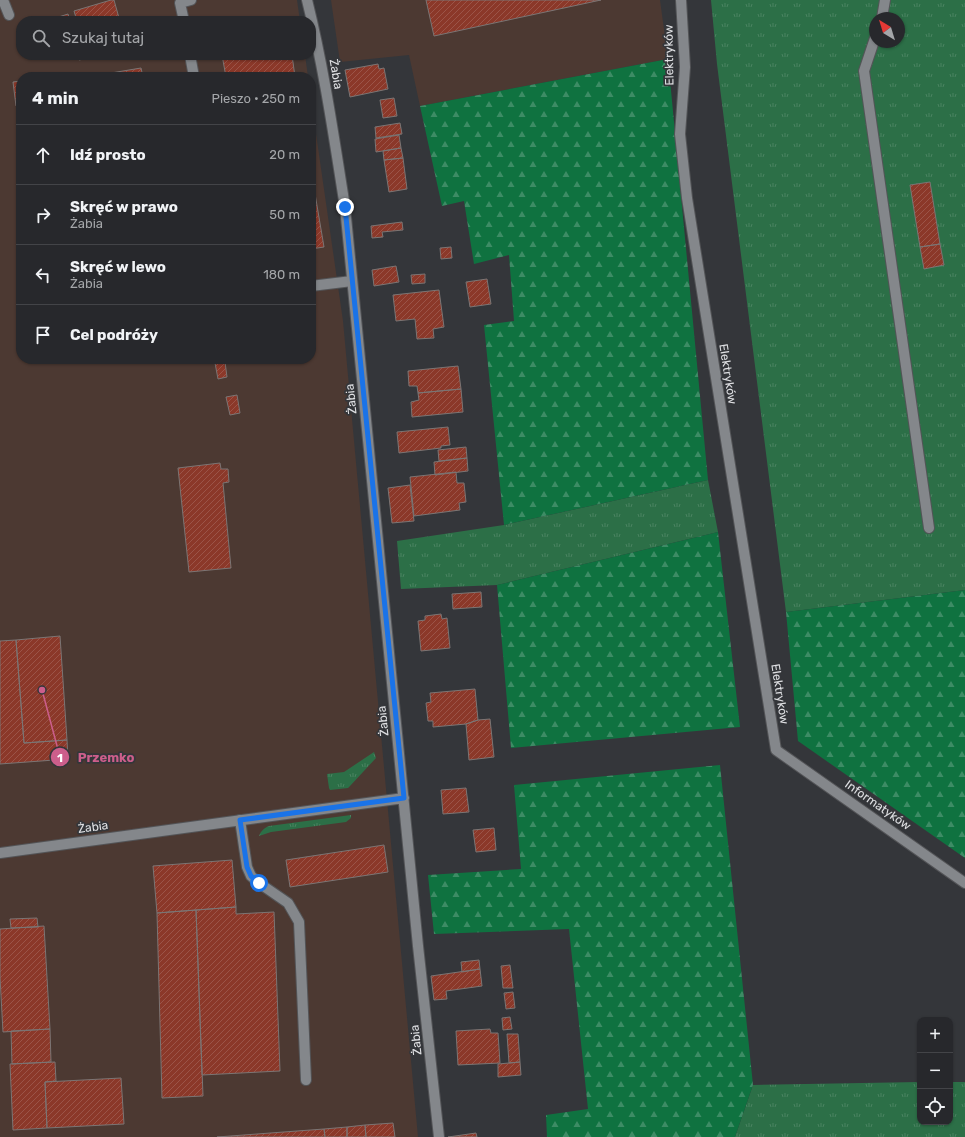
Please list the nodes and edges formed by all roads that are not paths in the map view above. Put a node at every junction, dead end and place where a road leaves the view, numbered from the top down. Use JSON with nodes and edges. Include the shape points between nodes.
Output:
{"nodes":[{"id":1,"x":3,"y":0,"type":"edge"},
{"id":2,"x":191,"y":0,"type":"edge"},
{"id":3,"x":307,"y":0,"type":"edge"},
{"id":4,"x":681,"y":0,"type":"edge"},
{"id":5,"x":885,"y":0,"type":"edge"},
{"id":6,"x":883,"y":12,"type":"edge"},
{"id":7,"x":9,"y":15,"type":"dead end"},
{"id":8,"x":183,"y":16,"type":"edge"},
{"id":9,"x":311,"y":16,"type":"edge"},
{"id":10,"x":316,"y":39,"type":"edge"},
{"id":11,"x":872,"y":48,"type":"edge"},
{"id":12,"x":191,"y":60,"type":"edge"},
{"id":13,"x":193,"y":72,"type":"edge"},
{"id":14,"x":352,"y":281,"type":"junction"},
{"id":15,"x":316,"y":285,"type":"edge"},
{"id":16,"x":929,"y":528,"type":"dead end"},
{"id":17,"x":776,"y":750,"type":"joint"},
{"id":18,"x":404,"y":798,"type":"junction"},
{"id":19,"x":240,"y":820,"type":"junction"},
{"id":20,"x":0,"y":853,"type":"edge"},
{"id":21,"x":965,"y":882,"type":"edge"},
{"id":22,"x":306,"y":1080,"type":"dead end"},
{"id":23,"x":439,"y":1137,"type":"edge"}],
"edges":[{"from":1,"to":7,"type":"street"},
{"from":2,"to":8,"type":"street","via":[[180,3]]},
{"from":3,"to":9,"type":"street","name":"Żabia"},
{"from":4,"to":17,"type":"street","name":"Elektryków","via":[[685,67],[680,134],[687,198]]},
{"from":5,"to":6,"type":"street"},
{"from":10,"to":14,"type":"street","name":"Żabia","via":[[345,207]]},
{"from":11,"to":16,"type":"street","via":[[864,71]]},
{"from":12,"to":13,"type":"street"},
{"from":14,"to":15,"type":"street"},
{"from":14,"to":18,"type":"street","name":"Żabia"},
{"from":17,"to":21,"type":"street","name":"Informatyków"},
{"from":18,"to":19,"type":"street","name":"Żabia"},
{"from":18,"to":23,"type":"street","name":"Żabia"},
{"from":19,"to":20,"type":"street","name":"Żabia"},
{"from":19,"to":22,"type":"street","via":[[247,867],[251,876],[288,903],[299,922]]}]}
